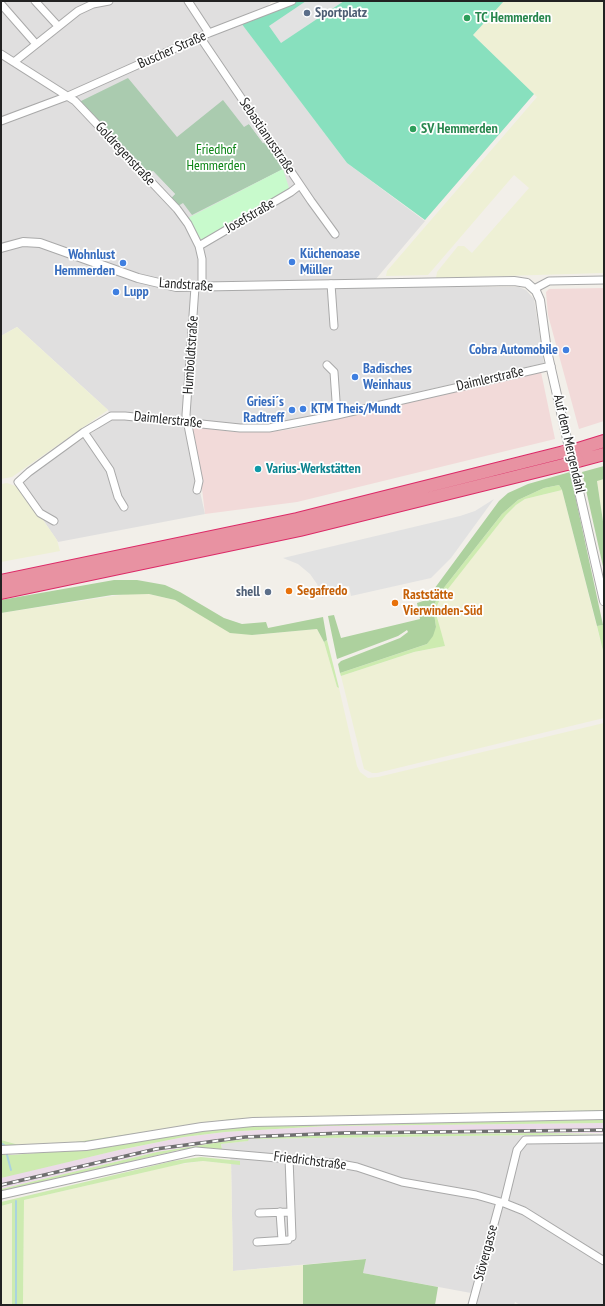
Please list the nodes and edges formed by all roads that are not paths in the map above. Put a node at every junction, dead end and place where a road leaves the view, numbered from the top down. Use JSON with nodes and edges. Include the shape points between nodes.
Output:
{"nodes":[{"id":1,"x":35,"y":1,"type":"edge"},
{"id":2,"x":109,"y":1,"type":"edge"},
{"id":3,"x":188,"y":1,"type":"edge"},
{"id":4,"x":292,"y":1,"type":"edge"},
{"id":5,"x":98,"y":2,"type":"edge"},
{"id":6,"x":1,"y":4,"type":"edge"},
{"id":7,"x":276,"y":4,"type":"edge"},
{"id":8,"x":58,"y":26,"type":"junction"},
{"id":9,"x":209,"y":33,"type":"junction"},
{"id":10,"x":200,"y":37,"type":"junction"},
{"id":11,"x":36,"y":44,"type":"junction"},
{"id":12,"x":1,"y":54,"type":"edge"},
{"id":13,"x":14,"y":62,"type":"junction"},
{"id":14,"x":68,"y":96,"type":"junction"},
{"id":15,"x":1,"y":121,"type":"edge"},
{"id":16,"x":300,"y":185,"type":"junction"},
{"id":17,"x":335,"y":234,"type":"dead end"},
{"id":18,"x":199,"y":246,"type":"junction"},
{"id":19,"x":1,"y":248,"type":"edge"},
{"id":20,"x":604,"y":280,"type":"edge"},
{"id":21,"x":331,"y":284,"type":"junction"},
{"id":22,"x":199,"y":287,"type":"junction"},
{"id":23,"x":534,"y":288,"type":"junction"},
{"id":24,"x":334,"y":326,"type":"dead end"},
{"id":25,"x":327,"y":365,"type":"dead end"},
{"id":26,"x":550,"y":366,"type":"junction"},
{"id":27,"x":337,"y":415,"type":"junction"},
{"id":28,"x":187,"y":422,"type":"junction"},
{"id":29,"x":84,"y":432,"type":"junction"},
{"id":30,"x":604,"y":442,"type":"edge"},
{"id":31,"x":604,"y":454,"type":"edge"},
{"id":32,"x":571,"y":457,"type":"junction"},
{"id":33,"x":196,"y":490,"type":"dead end"},
{"id":34,"x":124,"y":506,"type":"dead end"},
{"id":35,"x":54,"y":521,"type":"dead end"},
{"id":36,"x":1,"y":581,"type":"edge"},
{"id":37,"x":1,"y":593,"type":"edge"},
{"id":38,"x":604,"y":600,"type":"edge"},
{"id":39,"x":604,"y":1115,"type":"edge"},
{"id":40,"x":604,"y":1139,"type":"edge"},
{"id":41,"x":1,"y":1150,"type":"edge"},
{"id":42,"x":289,"y":1158,"type":"junction"},
{"id":43,"x":1,"y":1195,"type":"edge"},
{"id":44,"x":502,"y":1202,"type":"junction"},
{"id":45,"x":280,"y":1212,"type":"junction"},
{"id":46,"x":290,"y":1212,"type":"junction"},
{"id":47,"x":258,"y":1213,"type":"dead end"},
{"id":48,"x":287,"y":1239,"type":"junction"},
{"id":49,"x":257,"y":1242,"type":"dead end"},
{"id":50,"x":604,"y":1261,"type":"edge"},
{"id":51,"x":472,"y":1305,"type":"edge"}],
"edges":[{"from":1,"to":8,"type":"street"},
{"from":2,"to":5,"type":"street"},
{"from":3,"to":9,"type":"street"},
{"from":4,"to":7,"type":"street","name":"Buscher Straße"},
{"from":5,"to":8,"type":"street","via":[[80,10]]},
{"from":6,"to":11,"type":"street"},
{"from":7,"to":9,"type":"street","name":"Buscher Straße"},
{"from":8,"to":11,"type":"street"},
{"from":9,"to":10,"type":"street","name":"Buscher Straße"},
{"from":10,"to":14,"type":"street","name":"Buscher Straße"},
{"from":10,"to":16,"type":"street","name":"Sebastianusstraße"},
{"from":11,"to":13,"type":"street"},
{"from":12,"to":13,"type":"street","name":"Goldregenstraße"},
{"from":13,"to":14,"type":"street","name":"Goldregenstraße"},
{"from":14,"to":15,"type":"street","name":"Buscher Straße"},
{"from":14,"to":18,"type":"street","name":"Goldregenstraße","via":[[84,109],[172,203],[188,224]]},
{"from":16,"to":17,"type":"street","name":"Sebastianusstraße"},
{"from":16,"to":18,"type":"street","name":"Josefstraße"},
{"from":18,"to":22,"type":"street","name":"Goldregenstraße","via":[[202,259]]},
{"from":19,"to":22,"type":"street","name":"Landstraße","via":[[23,242],[40,243],[152,283]]},
{"from":20,"to":23,"type":"street","via":[[549,281]]},
{"from":21,"to":22,"type":"street","name":"Landstraße"},
{"from":21,"to":23,"type":"street","name":"Landstraße","via":[[514,281],[525,282]]},
{"from":21,"to":24,"type":"street"},
{"from":22,"to":28,"type":"street","name":"Humboldtstraße"},
{"from":23,"to":26,"type":"street","name":"Auf dem Mergendahl","via":[[540,300]]},
{"from":25,"to":27,"type":"street","via":[[334,372]]},
{"from":26,"to":27,"type":"street","name":"Daimlerstraße"},
{"from":26,"to":38,"type":"street","name":"Auf dem Mergendahl"},
{"from":27,"to":28,"type":"street","name":"Daimlerstraße","via":[[262,428]]},
{"from":28,"to":29,"type":"street","name":"Daimlerstraße","via":[[117,416],[106,418]]},
{"from":28,"to":33,"type":"street","name":"Humboldtstraße","via":[[199,481]]},
{"from":29,"to":34,"type":"street","via":[[112,474],[118,497]]},
{"from":29,"to":35,"type":"street","name":"Daimlerstraße","via":[[18,482],[40,513]]},
{"from":30,"to":32,"type":"highway"},
{"from":31,"to":32,"type":"highway"},
{"from":32,"to":36,"type":"highway","via":[[297,519]]},
{"from":32,"to":37,"type":"highway","via":[[300,530]]},
{"from":39,"to":41,"type":"street","via":[[239,1123],[190,1128],[86,1146]]},
{"from":40,"to":44,"type":"street","via":[[525,1140],[517,1150]]},
{"from":42,"to":43,"type":"street","name":"Friedrichstraße","via":[[187,1152]]},
{"from":42,"to":44,"type":"street","name":"Friedrichstraße","via":[[344,1164],[402,1182]]},
{"from":42,"to":46,"type":"street"},
{"from":44,"to":50,"type":"street","name":"Friedrichstraße","via":[[524,1211]]},
{"from":44,"to":51,"type":"street","name":"Stövergasse"},
{"from":45,"to":46,"type":"street"},
{"from":45,"to":47,"type":"street"},
{"from":45,"to":48,"type":"street"},
{"from":46,"to":48,"type":"street"},
{"from":48,"to":49,"type":"street"}]}
